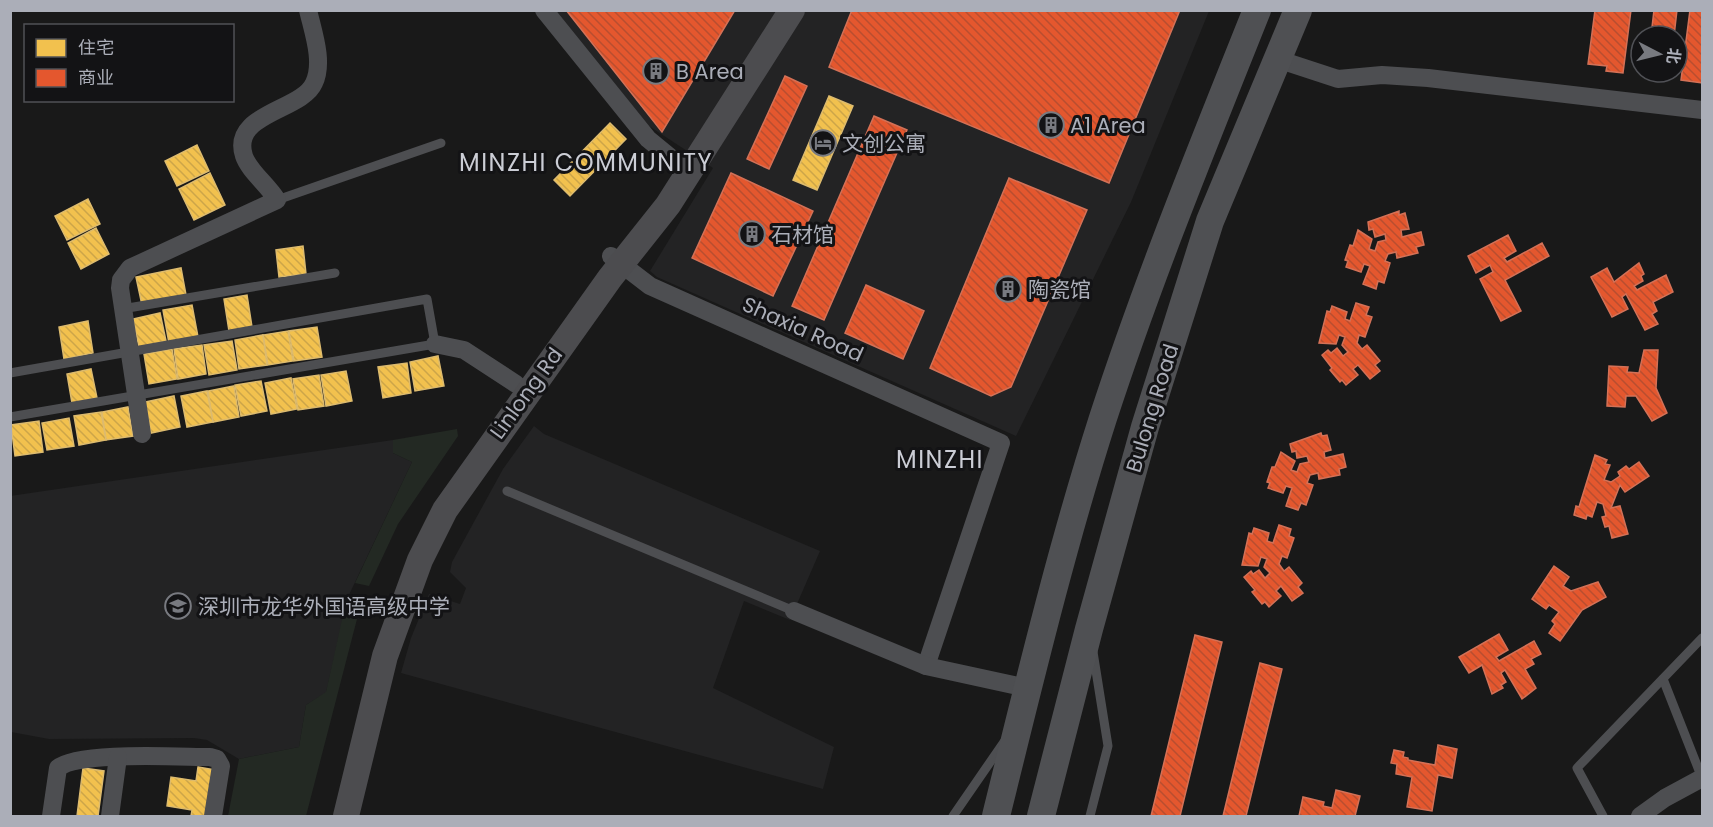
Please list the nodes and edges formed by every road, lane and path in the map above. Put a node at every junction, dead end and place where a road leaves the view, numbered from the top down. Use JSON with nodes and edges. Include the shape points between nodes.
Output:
{"nodes":[{"id":1,"x":308,"y":10,"type":"edge"},
{"id":2,"x":544,"y":10,"type":"edge"},
{"id":3,"x":771,"y":10,"type":"edge"},
{"id":4,"x":792,"y":10,"type":"edge"},
{"id":5,"x":1257,"y":10,"type":"edge"},
{"id":6,"x":1298,"y":10,"type":"edge"},
{"id":7,"x":1278,"y":59,"type":"junction"},
{"id":8,"x":1702,"y":110,"type":"edge"},
{"id":9,"x":441,"y":143,"type":"dead end"},
{"id":10,"x":676,"y":162,"type":"junction"},
{"id":11,"x":277,"y":200,"type":"junction"},
{"id":12,"x":616,"y":260,"type":"junction"},
{"id":13,"x":335,"y":273,"type":"dead end"},
{"id":14,"x":122,"y":309,"type":"junction"},
{"id":15,"x":435,"y":344,"type":"junction"},
{"id":16,"x":129,"y":351,"type":"junction"},
{"id":17,"x":10,"y":373,"type":"edge"},
{"id":18,"x":516,"y":384,"type":"junction"},
{"id":19,"x":136,"y":394,"type":"junction"},
{"id":20,"x":10,"y":417,"type":"edge"},
{"id":21,"x":142,"y":434,"type":"dead end"},
{"id":22,"x":507,"y":491,"type":"dead end"},
{"id":23,"x":794,"y":611,"type":"joint"},
{"id":24,"x":1089,"y":629,"type":"junction"},
{"id":25,"x":1702,"y":638,"type":"edge"},
{"id":26,"x":926,"y":666,"type":"junction"},
{"id":27,"x":1663,"y":679,"type":"junction"},
{"id":28,"x":1027,"y":688,"type":"junction"},
{"id":29,"x":1020,"y":717,"type":"junction"},
{"id":30,"x":118,"y":757,"type":"junction"},
{"id":31,"x":1702,"y":778,"type":"edge"},
{"id":32,"x":51,"y":816,"type":"edge"},
{"id":33,"x":110,"y":816,"type":"edge"},
{"id":34,"x":213,"y":816,"type":"edge"},
{"id":35,"x":331,"y":816,"type":"edge"},
{"id":36,"x":346,"y":816,"type":"edge"},
{"id":37,"x":953,"y":816,"type":"edge"},
{"id":38,"x":996,"y":816,"type":"edge"},
{"id":39,"x":1041,"y":816,"type":"edge"},
{"id":40,"x":1090,"y":816,"type":"edge"},
{"id":41,"x":1603,"y":816,"type":"edge"},
{"id":42,"x":1640,"y":816,"type":"edge"}],
"edges":[{"from":1,"to":11,"type":"street","via":[[317,62],[314,84],[257,121],[242,142],[245,159]]},
{"from":2,"to":10,"type":"street","via":[[652,143]]},
{"from":3,"to":10,"type":"main road","name":"Linlong Rd"},
{"from":4,"to":12,"type":"main road","name":"Linlong Rd","via":[[668,205]]},
{"from":5,"to":28,"type":"main road","name":"Bulong Road","via":[[1177,208],[1104,416]]},
{"from":6,"to":7,"type":"main road","name":"Bulong Road"},
{"from":7,"to":8,"type":"street","via":[[1338,79],[1382,75],[1428,78]]},
{"from":7,"to":24,"type":"main road","name":"Bulong Road","via":[[1210,221],[1145,427]]},
{"from":9,"to":11,"type":"lane"},
{"from":10,"to":12,"type":"main road","name":"Linlong Rd"},
{"from":11,"to":14,"type":"street","via":[[130,268],[121,280]]},
{"from":12,"to":18,"type":"main road","name":"Linlong Rd"},
{"from":12,"to":26,"type":"street","name":"Shaxia Road","via":[[650,286],[1001,443]]},
{"from":12,"to":36,"type":"main road","name":"Linlong Rd","via":[[445,510],[405,597],[385,656]]},
{"from":13,"to":14,"type":"lane"},
{"from":14,"to":16,"type":"street"},
{"from":15,"to":16,"type":"lane","via":[[427,299]]},
{"from":15,"to":18,"type":"street","via":[[464,350]]},
{"from":15,"to":19,"type":"lane"},
{"from":16,"to":17,"type":"lane"},
{"from":16,"to":19,"type":"street"},
{"from":18,"to":35,"type":"main road","name":"Linlong Rd","via":[[425,514],[399,567],[374,642]]},
{"from":19,"to":20,"type":"lane"},
{"from":19,"to":21,"type":"street"},
{"from":22,"to":23,"type":"lane"},
{"from":23,"to":26,"type":"street"},
{"from":24,"to":39,"type":"main road","name":"Bulong Road"},
{"from":24,"to":40,"type":"lane","via":[[1108,746]]},
{"from":25,"to":27,"type":"lane"},
{"from":26,"to":28,"type":"street"},
{"from":27,"to":31,"type":"lane"},
{"from":27,"to":41,"type":"lane","via":[[1577,768]]},
{"from":28,"to":29,"type":"main road","name":"Bulong Road"},
{"from":29,"to":37,"type":"lane"},
{"from":29,"to":38,"type":"main road","name":"Bulong Road"},
{"from":30,"to":32,"type":"street","via":[[74,760],[59,766]]},
{"from":30,"to":33,"type":"street"},
{"from":30,"to":34,"type":"street","via":[[217,759],[221,770]]},
{"from":31,"to":42,"type":"street"}]}
